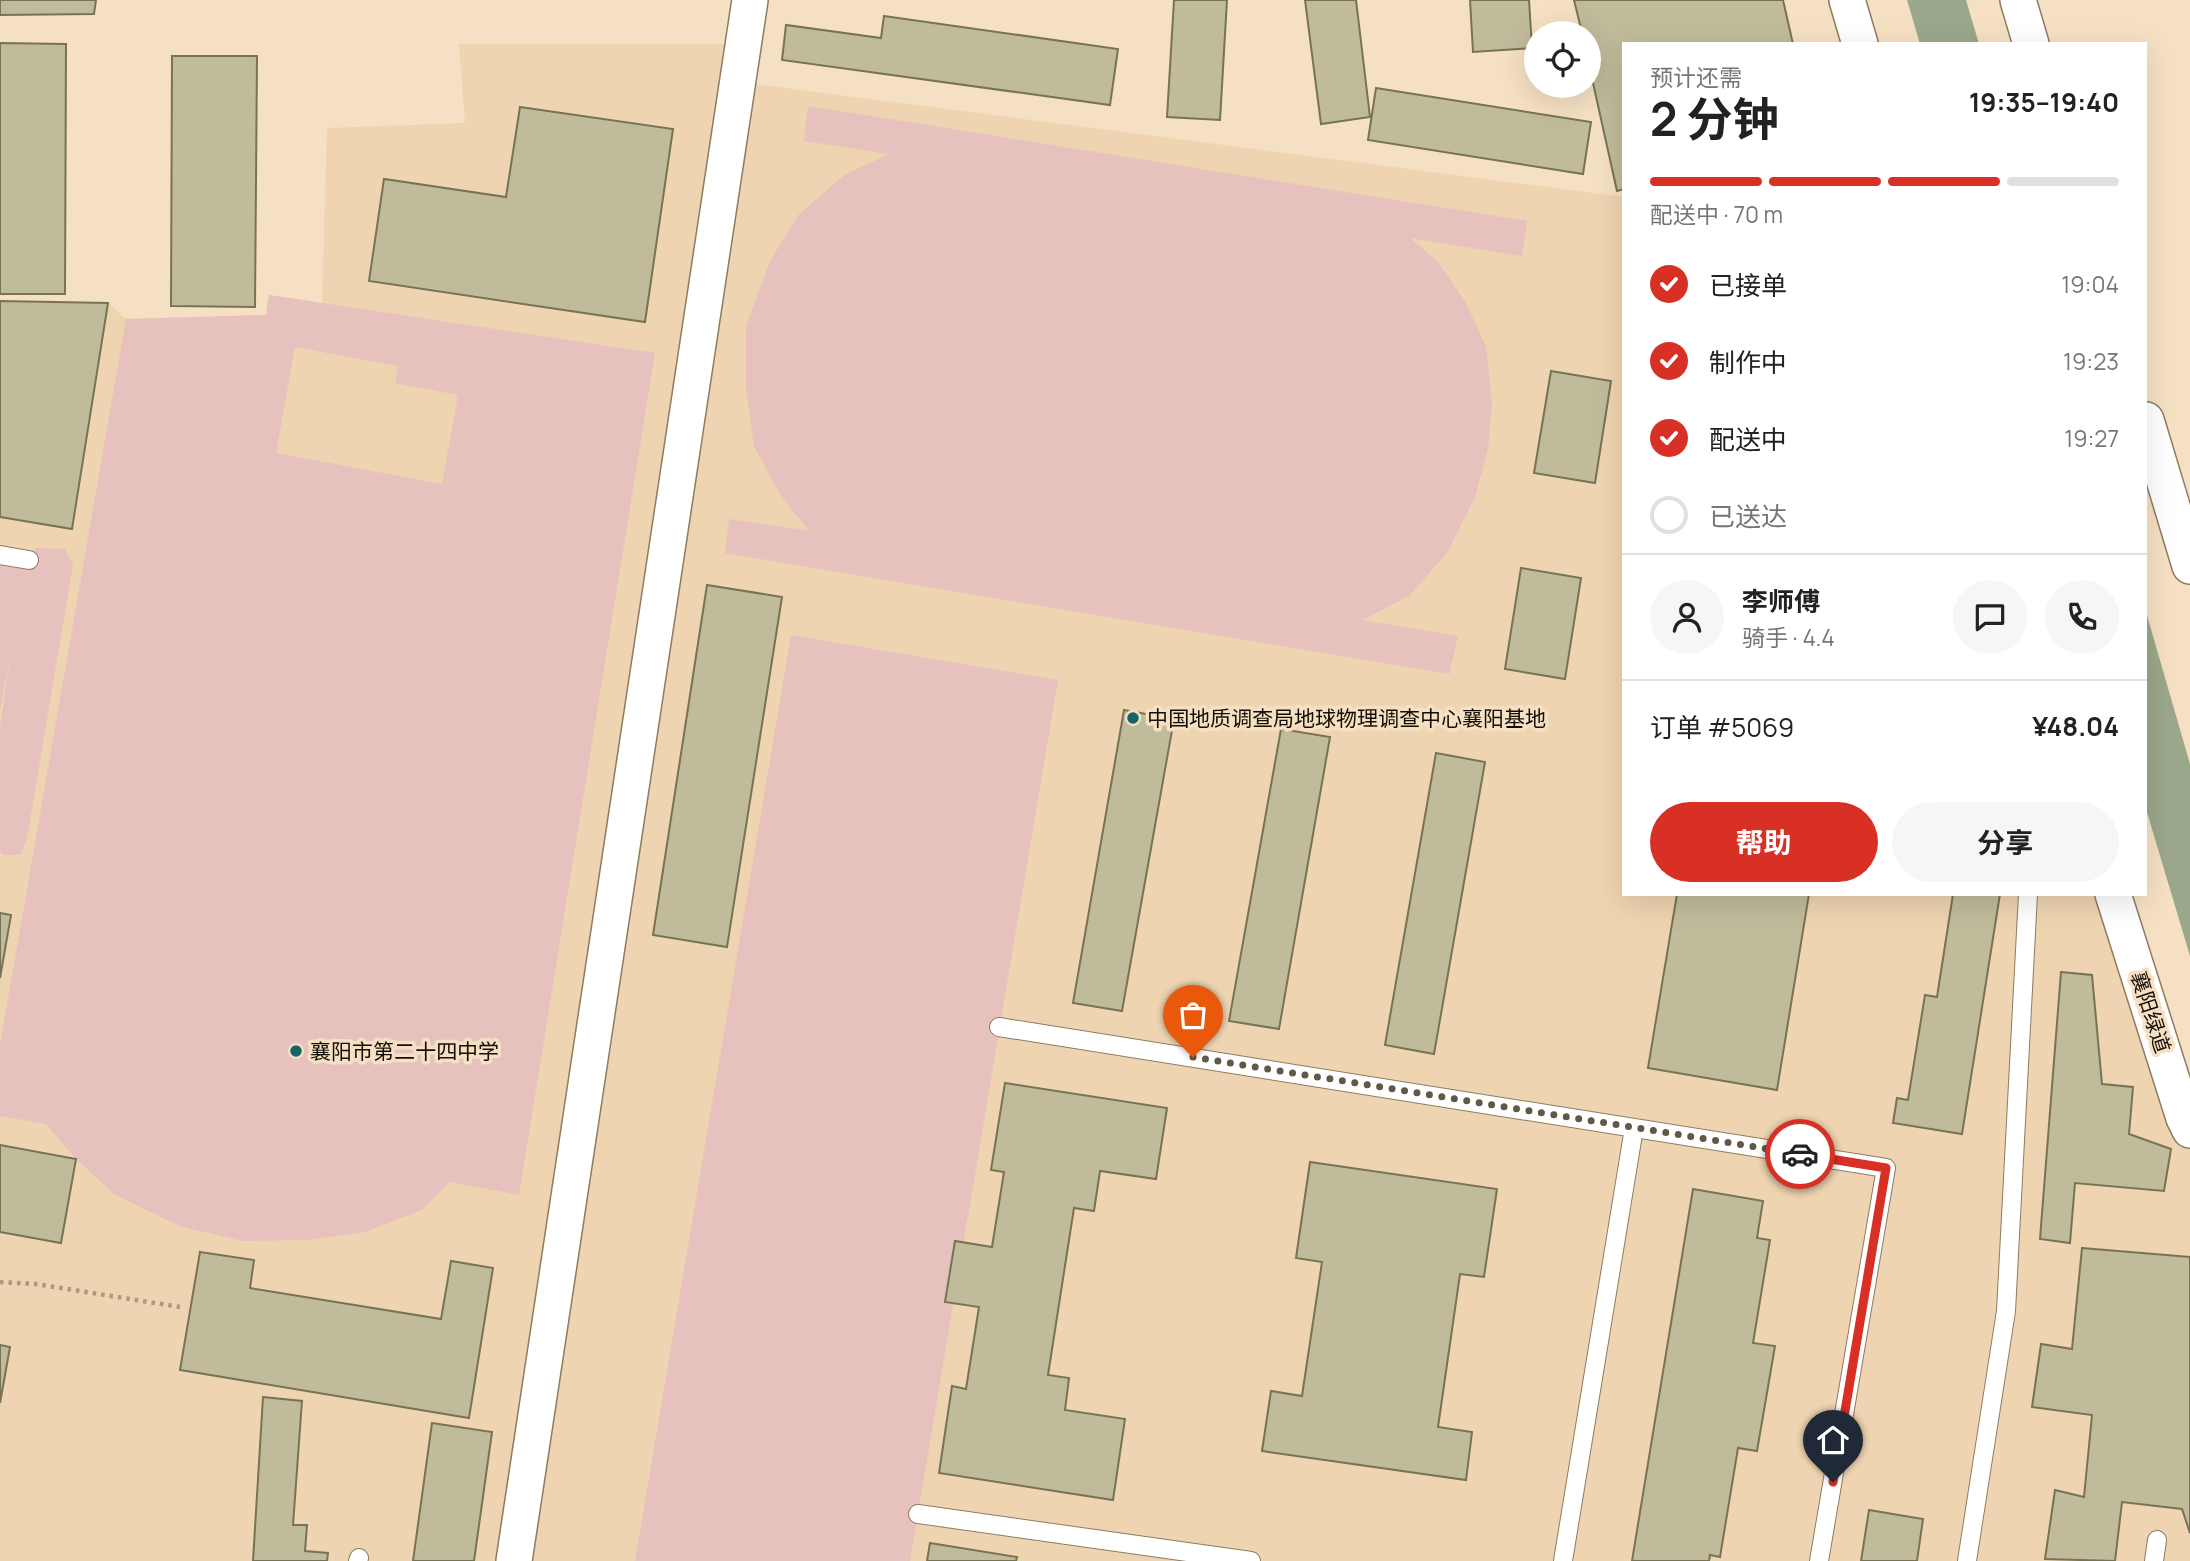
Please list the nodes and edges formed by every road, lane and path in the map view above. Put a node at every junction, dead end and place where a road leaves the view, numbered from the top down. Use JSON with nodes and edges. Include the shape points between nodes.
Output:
{"nodes":[{"id":1,"x":750,"y":0,"type":"edge"},
{"id":2,"x":1847,"y":0,"type":"edge"},
{"id":3,"x":2018,"y":0,"type":"edge"},
{"id":4,"x":1859,"y":42,"type":"edge"},
{"id":5,"x":2030,"y":42,"type":"edge"},
{"id":6,"x":2147,"y":423,"type":"edge"},
{"id":7,"x":0,"y":555,"type":"edge"},
{"id":8,"x":29,"y":560,"type":"dead end"},
{"id":9,"x":2190,"y":566,"type":"edge"},
{"id":10,"x":2028,"y":896,"type":"edge"},
{"id":11,"x":2114,"y":896,"type":"edge"},
{"id":12,"x":999,"y":1027,"type":"dead end"},
{"id":13,"x":1634,"y":1128,"type":"junction"},
{"id":14,"x":2190,"y":1130,"type":"edge"},
{"id":15,"x":0,"y":1282,"type":"edge"},
{"id":16,"x":180,"y":1307,"type":"dead end"},
{"id":17,"x":918,"y":1514,"type":"dead end"},
{"id":18,"x":2157,"y":1540,"type":"dead end"},
{"id":19,"x":514,"y":1561,"type":"edge"},
{"id":20,"x":1251,"y":1561,"type":"edge"},
{"id":21,"x":1563,"y":1561,"type":"edge"},
{"id":22,"x":1819,"y":1561,"type":"edge"},
{"id":23,"x":1967,"y":1561,"type":"edge"},
{"id":24,"x":2154,"y":1561,"type":"edge"}],
"edges":[{"from":1,"to":19,"type":"street"},
{"from":2,"to":4,"type":"street"},
{"from":3,"to":5,"type":"street"},
{"from":6,"to":9,"type":"street"},
{"from":7,"to":8,"type":"lane"},
{"from":10,"to":23,"type":"lane","via":[[2006,1311]]},
{"from":11,"to":14,"type":"street","name":"襄阳绿道"},
{"from":12,"to":13,"type":"lane"},
{"from":13,"to":21,"type":"lane"},
{"from":13,"to":22,"type":"lane","via":[[1886,1168]]},
{"from":15,"to":16,"type":"path"},
{"from":17,"to":20,"type":"lane"},
{"from":18,"to":24,"type":"lane"}]}
